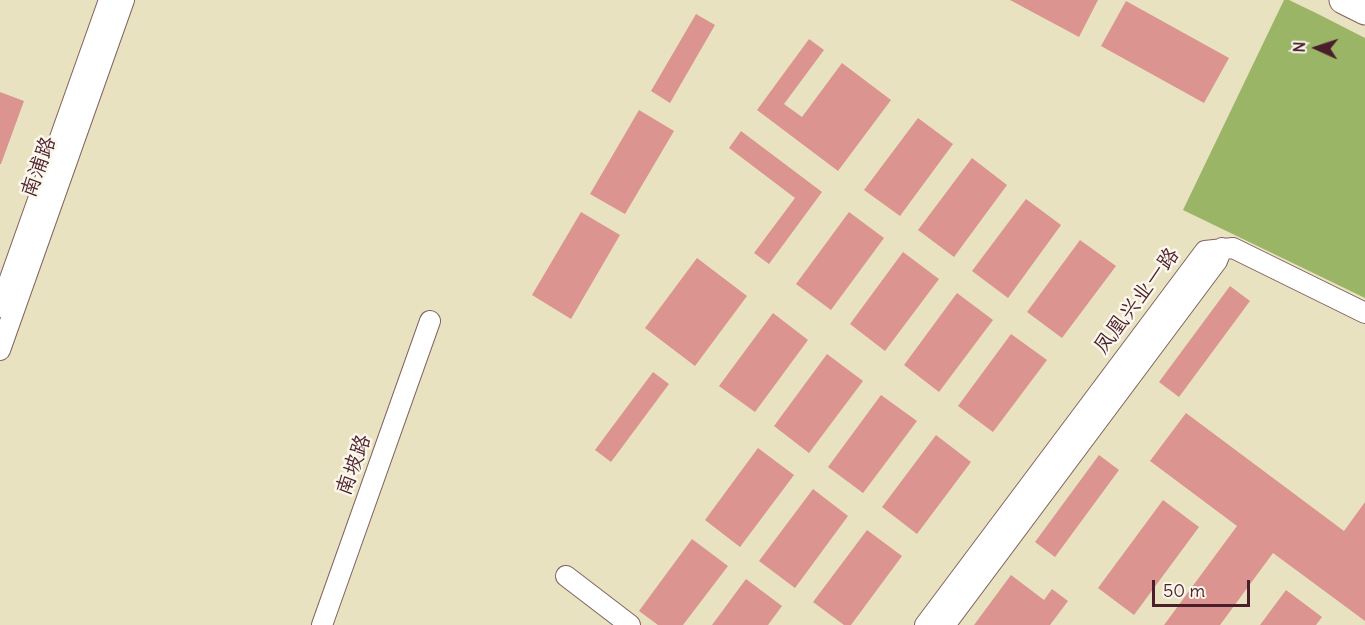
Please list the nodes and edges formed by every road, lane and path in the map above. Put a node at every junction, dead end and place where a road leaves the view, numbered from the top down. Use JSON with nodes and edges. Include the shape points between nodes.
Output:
{"nodes":[{"id":1,"x":109,"y":0,"type":"edge"},
{"id":2,"x":124,"y":0,"type":"edge"},
{"id":3,"x":1343,"y":0,"type":"edge"},
{"id":4,"x":1365,"y":11,"type":"edge"},
{"id":5,"x":1222,"y":248,"type":"junction"},
{"id":6,"x":0,"y":307,"type":"edge"},
{"id":7,"x":1365,"y":313,"type":"edge"},
{"id":8,"x":430,"y":321,"type":"dead end"},
{"id":9,"x":0,"y":351,"type":"edge"},
{"id":10,"x":566,"y":576,"type":"dead end"},
{"id":11,"x":322,"y":625,"type":"edge"},
{"id":12,"x":630,"y":625,"type":"edge"},
{"id":13,"x":926,"y":625,"type":"edge"},
{"id":14,"x":945,"y":625,"type":"edge"}],
"edges":[{"from":1,"to":6,"type":"street","name":"南浦路"},
{"from":2,"to":9,"type":"street","name":"南浦路"},
{"from":3,"to":4,"type":"highway"},
{"from":5,"to":7,"type":"street","via":[[1233,248]]},
{"from":5,"to":13,"type":"street","name":"凤凰兴业一路","via":[[1204,251]]},
{"from":5,"to":14,"type":"street","name":"凤凰兴业一路","via":[[1217,261]]},
{"from":8,"to":11,"type":"street","name":"南坡路"},
{"from":10,"to":12,"type":"street"}]}
